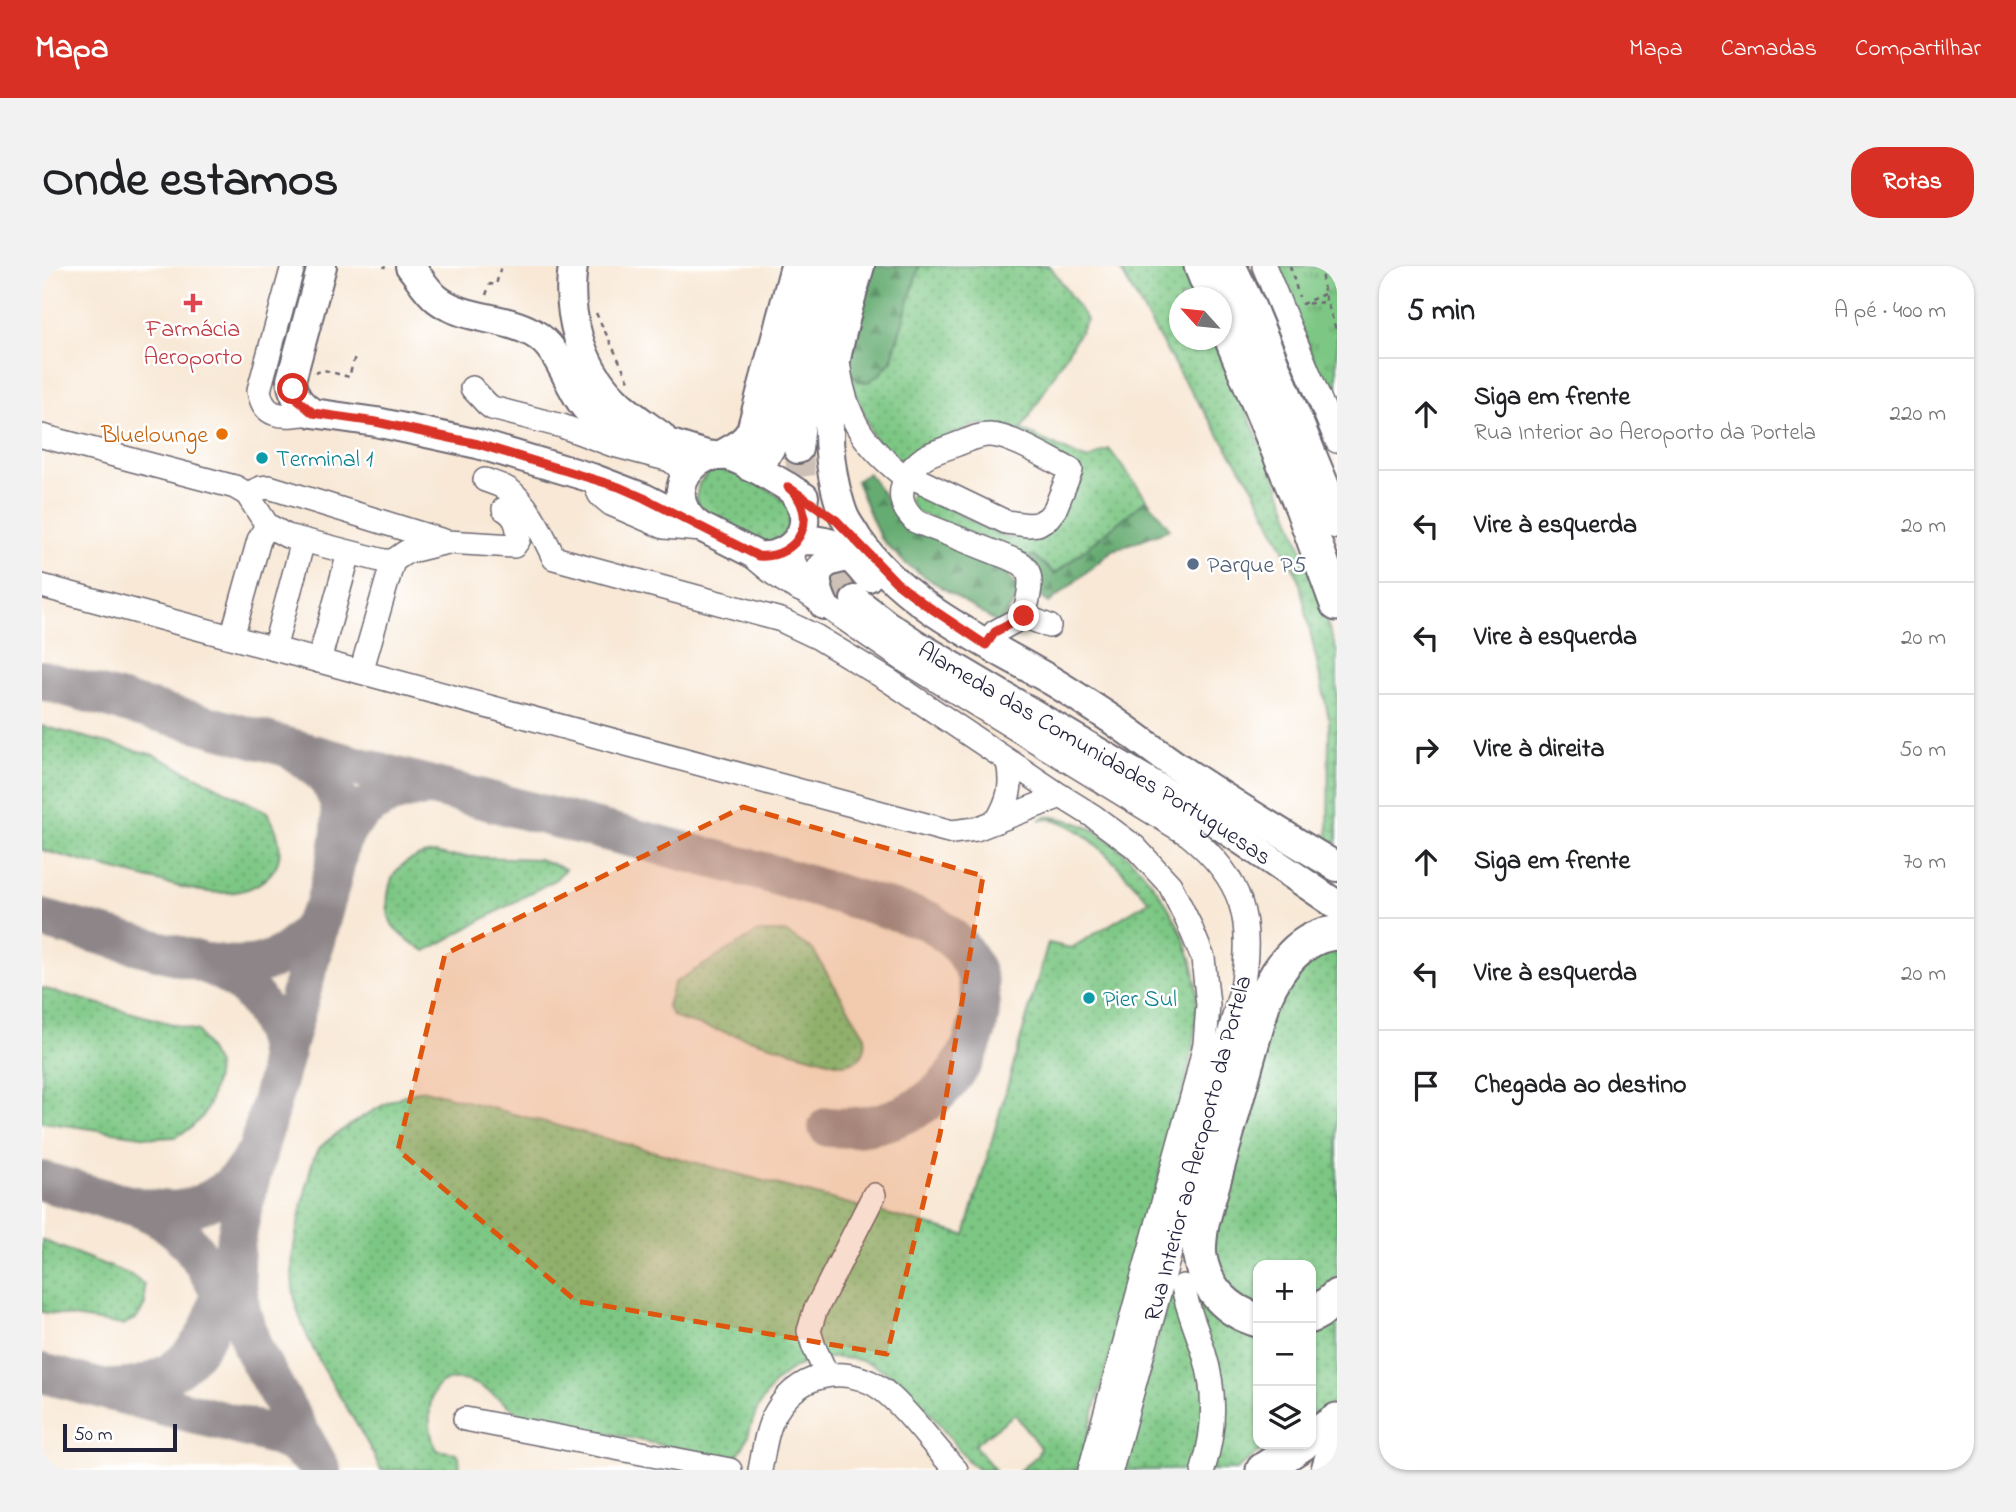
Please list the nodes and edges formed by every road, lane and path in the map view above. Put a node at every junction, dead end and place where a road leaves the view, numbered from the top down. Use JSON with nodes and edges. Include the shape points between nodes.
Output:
{"nodes":[{"id":1,"x":293,"y":266,"type":"edge"},
{"id":2,"x":322,"y":266,"type":"edge"},
{"id":3,"x":501,"y":266,"type":"edge"},
{"id":4,"x":814,"y":266,"type":"edge"},
{"id":5,"x":822,"y":266,"type":"edge"},
{"id":6,"x":836,"y":266,"type":"edge"},
{"id":7,"x":860,"y":266,"type":"edge"},
{"id":8,"x":1200,"y":266,"type":"edge"},
{"id":9,"x":1229,"y":266,"type":"edge"},
{"id":10,"x":1240,"y":266,"type":"edge"},
{"id":11,"x":1264,"y":266,"type":"edge"},
{"id":12,"x":1320,"y":266,"type":"edge"},
{"id":13,"x":393,"y":267,"type":"edge"},
{"id":14,"x":790,"y":268,"type":"edge"},
{"id":15,"x":572,"y":273,"type":"edge"},
{"id":16,"x":1209,"y":287,"type":"edge"},
{"id":17,"x":1324,"y":294,"type":"junction"},
{"id":18,"x":486,"y":298,"type":"dead end"},
{"id":19,"x":1326,"y":302,"type":"junction"},
{"id":20,"x":826,"y":304,"type":"junction"},
{"id":21,"x":592,"y":308,"type":"dead end"},
{"id":22,"x":1235,"y":311,"type":"edge"},
{"id":23,"x":1337,"y":332,"type":"edge"},
{"id":24,"x":838,"y":347,"type":"junction"},
{"id":25,"x":630,"y":383,"type":"dead end"},
{"id":26,"x":472,"y":388,"type":"dead end"},
{"id":27,"x":313,"y":413,"type":"junction"},
{"id":28,"x":42,"y":436,"type":"edge"},
{"id":29,"x":1337,"y":441,"type":"edge"},
{"id":30,"x":671,"y":444,"type":"junction"},
{"id":31,"x":798,"y":449,"type":"tunnel mouth"},
{"id":32,"x":715,"y":456,"type":"junction"},
{"id":33,"x":750,"y":467,"type":"junction"},
{"id":34,"x":907,"y":477,"type":"junction"},
{"id":35,"x":684,"y":478,"type":"junction"},
{"id":36,"x":485,"y":481,"type":"dead end"},
{"id":37,"x":788,"y":487,"type":"junction"},
{"id":38,"x":247,"y":494,"type":"junction"},
{"id":39,"x":505,"y":509,"type":"dead end"},
{"id":40,"x":1337,"y":522,"type":"edge"},
{"id":41,"x":267,"y":525,"type":"junction"},
{"id":42,"x":702,"y":527,"type":"junction"},
{"id":43,"x":303,"y":541,"type":"junction"},
{"id":44,"x":447,"y":542,"type":"junction"},
{"id":45,"x":794,"y":544,"type":"junction"},
{"id":46,"x":514,"y":546,"type":"junction"},
{"id":47,"x":748,"y":552,"type":"junction"},
{"id":48,"x":349,"y":553,"type":"junction"},
{"id":49,"x":859,"y":555,"type":"junction"},
{"id":50,"x":554,"y":558,"type":"junction"},
{"id":51,"x":394,"y":561,"type":"junction"},
{"id":52,"x":42,"y":586,"type":"edge"},
{"id":53,"x":816,"y":599,"type":"junction"},
{"id":54,"x":855,"y":600,"type":"tunnel mouth"},
{"id":55,"x":1337,"y":604,"type":"edge"},
{"id":56,"x":1024,"y":616,"type":"junction"},
{"id":57,"x":1049,"y":626,"type":"dead end"},
{"id":58,"x":232,"y":637,"type":"junction"},
{"id":59,"x":986,"y":645,"type":"junction"},
{"id":60,"x":274,"y":649,"type":"junction"},
{"id":61,"x":320,"y":661,"type":"junction"},
{"id":62,"x":361,"y":672,"type":"junction"},
{"id":63,"x":1009,"y":762,"type":"junction"},
{"id":64,"x":1061,"y":796,"type":"junction"},
{"id":65,"x":1206,"y":816,"type":"junction"},
{"id":66,"x":997,"y":821,"type":"junction"},
{"id":67,"x":1337,"y":867,"type":"edge"},
{"id":68,"x":1337,"y":905,"type":"edge"},
{"id":69,"x":1337,"y":933,"type":"edge"},
{"id":70,"x":874,"y":1195,"type":"dead end"},
{"id":71,"x":1183,"y":1286,"type":"dead end"},
{"id":72,"x":1337,"y":1296,"type":"edge"},
{"id":73,"x":1316,"y":1313,"type":"edge"},
{"id":74,"x":1253,"y":1319,"type":"edge"},
{"id":75,"x":827,"y":1375,"type":"junction"},
{"id":76,"x":465,"y":1419,"type":"dead end"},
{"id":77,"x":1337,"y":1420,"type":"edge"},
{"id":78,"x":1337,"y":1425,"type":"edge"},
{"id":79,"x":1316,"y":1435,"type":"edge"},
{"id":80,"x":1316,"y":1436,"type":"edge"},
{"id":81,"x":1294,"y":1449,"type":"edge"},
{"id":82,"x":730,"y":1470,"type":"edge"},
{"id":83,"x":761,"y":1470,"type":"edge"},
{"id":84,"x":956,"y":1470,"type":"edge"},
{"id":85,"x":1090,"y":1470,"type":"edge"},
{"id":86,"x":1111,"y":1470,"type":"edge"},
{"id":87,"x":1203,"y":1470,"type":"edge"},
{"id":88,"x":1263,"y":1470,"type":"edge"}],
"edges":[{"from":1,"to":27,"type":"street","via":[[259,390],[270,412],[284,416]]},
{"from":2,"to":27,"type":"main road","via":[[291,380],[295,395]]},
{"from":3,"to":18,"type":"path","via":[[496,285],[489,284]]},
{"from":4,"to":33,"type":"main road","via":[[775,440],[766,456]]},
{"from":5,"to":20,"type":"main road"},
{"from":6,"to":20,"type":"main road"},
{"from":7,"to":24,"type":"main road","name":"Alameda das Comunidades Portuguesas"},
{"from":8,"to":16,"type":"highway"},
{"from":9,"to":22,"type":"highway"},
{"from":10,"to":22,"type":"highway"},
{"from":11,"to":29,"type":"street"},
{"from":12,"to":17,"type":"path"},
{"from":13,"to":30,"type":"main road","via":[[444,304],[544,339],[580,402],[599,420]]},
{"from":14,"to":32,"type":"main road","via":[[760,377],[751,431],[737,447]]},
{"from":15,"to":30,"type":"main road","via":[[572,309],[588,362],[613,398]]},
{"from":17,"to":19,"type":"path"},
{"from":17,"to":19,"type":"path","via":[[1302,304]]},
{"from":19,"to":23,"type":"path"},
{"from":20,"to":31,"type":"main road","via":[[806,389]]},
{"from":21,"to":25,"type":"path"},
{"from":22,"to":40,"type":"highway"},
{"from":22,"to":55,"type":"highway"},
{"from":24,"to":34,"type":"street","via":[[843,394],[855,425],[875,452]]},
{"from":24,"to":49,"type":"main road","name":"Alameda das Comunidades Portuguesas","via":[[832,375],[830,458]]},
{"from":26,"to":35,"type":"street","via":[[492,408],[670,460]]},
{"from":27,"to":42,"type":"main road","name":"Rua Interior ao Aeroporto da Portela","via":[[478,444],[592,478]]},
{"from":28,"to":38,"type":"street"},
{"from":30,"to":32,"type":"main road"},
{"from":32,"to":33,"type":"main road","via":[[728,456]]},
{"from":32,"to":35,"type":"main road","via":[[694,464]]},
{"from":33,"to":37,"type":"main road"},
{"from":34,"to":34,"type":"street","via":[[926,456],[990,435],[1002,436],[1071,470],[1048,518],[1028,525],[1006,522]]},
{"from":34,"to":56,"type":"street","via":[[901,495],[915,521],[1026,567],[1030,589]]},
{"from":35,"to":42,"type":"main road","via":[[684,510]]},
{"from":36,"to":50,"type":"street","via":[[515,494]]},
{"from":37,"to":45,"type":"main road","via":[[803,507],[803,527]]},
{"from":37,"to":49,"type":"main road","via":[[836,520]]},
{"from":38,"to":41,"type":"street"},
{"from":38,"to":44,"type":"street","via":[[269,488]]},
{"from":39,"to":46,"type":"street","via":[[514,516],[518,529]]},
{"from":41,"to":43,"type":"street"},
{"from":41,"to":58,"type":"street"},
{"from":42,"to":47,"type":"main road","name":"Rua Interior ao Aeroporto da Portela"},
{"from":43,"to":48,"type":"street"},
{"from":43,"to":60,"type":"street"},
{"from":44,"to":46,"type":"street"},
{"from":44,"to":51,"type":"street","via":[[406,552]]},
{"from":45,"to":47,"type":"main road","via":[[767,557]]},
{"from":45,"to":49,"type":"main road","via":[[824,540]]},
{"from":45,"to":53,"type":"street","via":[[794,562]]},
{"from":46,"to":50,"type":"street"},
{"from":47,"to":53,"type":"street","name":"Rua Interior ao Aeroporto da Portela","via":[[769,571]]},
{"from":48,"to":51,"type":"street"},
{"from":48,"to":61,"type":"street"},
{"from":49,"to":53,"type":"main road","via":[[824,564],[816,580]]},
{"from":49,"to":59,"type":"main road","name":"Alameda das Comunidades Portuguesas"},
{"from":49,"to":65,"type":"main road","via":[[887,595],[1103,732],[1175,784]]},
{"from":50,"to":63,"type":"street","via":[[781,620],[888,680]]},
{"from":51,"to":62,"type":"street"},
{"from":52,"to":58,"type":"street"},
{"from":53,"to":86,"type":"street","name":"Rua Interior ao Aeroporto da Portela","via":[[907,662],[1189,835],[1218,862],[1239,898],[1247,938],[1242,987]]},
{"from":54,"to":65,"type":"main road","name":"Alameda das Comunidades Portuguesas","via":[[917,645]]},
{"from":56,"to":57,"type":"street"},
{"from":56,"to":59,"type":"street","via":[[995,632]]},
{"from":58,"to":60,"type":"street"},
{"from":59,"to":67,"type":"main road","name":"Alameda das Comunidades Portuguesas","via":[[1054,682]]},
{"from":60,"to":61,"type":"street"},
{"from":61,"to":62,"type":"street"},
{"from":62,"to":66,"type":"street","via":[[952,832]]},
{"from":63,"to":64,"type":"street"},
{"from":63,"to":66,"type":"street","via":[[1012,779],[1007,804]]},
{"from":64,"to":66,"type":"street"},
{"from":64,"to":85,"type":"street","via":[[1135,847],[1170,886],[1203,958],[1208,1006],[1196,1082]]},
{"from":65,"to":68,"type":"main road","name":"Alameda das Comunidades Portuguesas"},
{"from":69,"to":74,"type":"highway","via":[[1313,940],[1293,953],[1275,974],[1202,1223],[1199,1256],[1208,1282],[1222,1301]]},
{"from":70,"to":75,"type":"street","via":[[809,1331]]},
{"from":71,"to":87,"type":"street","via":[[1205,1355],[1214,1404]]},
{"from":72,"to":73,"type":"highway"},
{"from":75,"to":83,"type":"street","via":[[807,1382],[775,1413]]},
{"from":75,"to":84,"type":"street","via":[[871,1382],[891,1396]]},
{"from":76,"to":82,"type":"street"},
{"from":77,"to":79,"type":"highway"},
{"from":78,"to":80,"type":"highway"},
{"from":81,"to":88,"type":"highway"}]}
